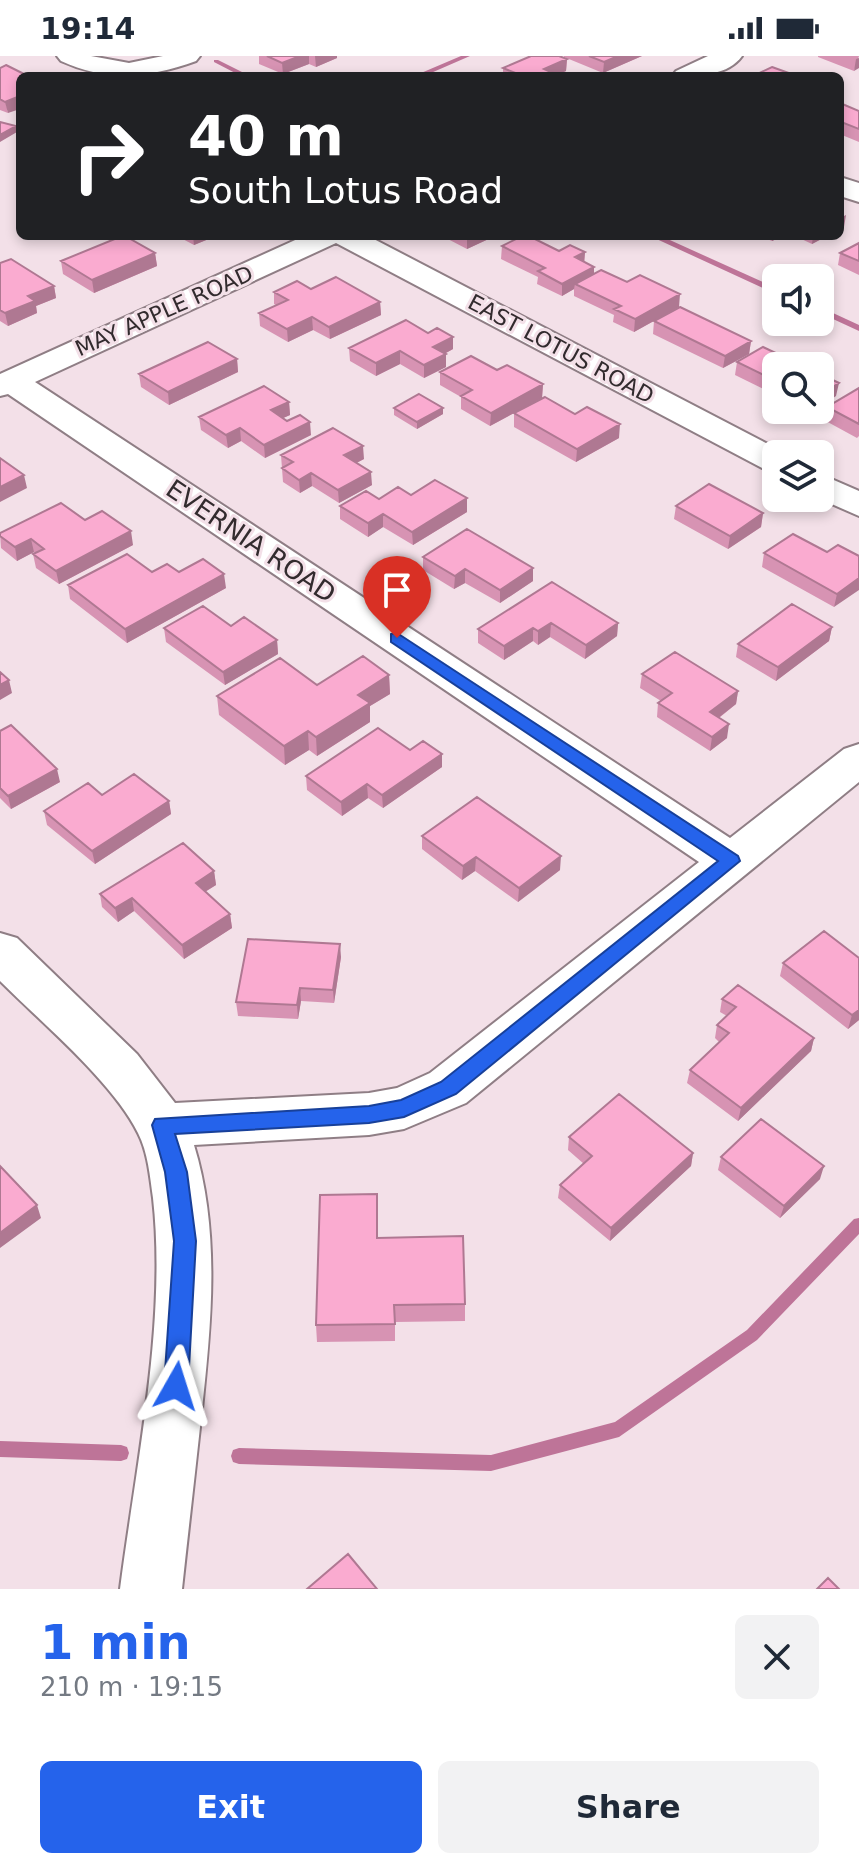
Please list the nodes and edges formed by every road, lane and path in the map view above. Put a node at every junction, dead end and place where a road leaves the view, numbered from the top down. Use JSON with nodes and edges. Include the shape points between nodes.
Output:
{"nodes":[{"id":1,"x":70,"y":56,"type":"edge"},
{"id":2,"x":187,"y":56,"type":"edge"},
{"id":3,"x":729,"y":56,"type":"edge"},
{"id":4,"x":694,"y":72,"type":"edge"},
{"id":5,"x":319,"y":240,"type":"edge"},
{"id":6,"x":353,"y":240,"type":"edge"},
{"id":7,"x":5,"y":383,"type":"edge"},
{"id":8,"x":762,"y":455,"type":"edge"},
{"id":9,"x":834,"y":492,"type":"edge"},
{"id":10,"x":859,"y":505,"type":"edge"},
{"id":11,"x":859,"y":759,"type":"edge"},
{"id":12,"x":731,"y":861,"type":"junction"},
{"id":13,"x":0,"y":951,"type":"edge"},
{"id":14,"x":162,"y":1125,"type":"junction"},
{"id":15,"x":151,"y":1589,"type":"edge"}],
"edges":[{"from":1,"to":2,"type":"street","via":[[103,70],[124,72]]},
{"from":3,"to":4,"type":"street"},
{"from":5,"to":7,"type":"street","name":"MAY APPLE ROAD"},
{"from":6,"to":8,"type":"street","name":"EAST LOTUS ROAD"},
{"from":7,"to":12,"type":"street","name":"EVERNIA ROAD"},
{"from":9,"to":10,"type":"street"},
{"from":11,"to":12,"type":"street"},
{"from":12,"to":14,"type":"street","via":[[448,1088],[404,1108],[369,1114]]},
{"from":13,"to":14,"type":"street","via":[[119,1068]]},
{"from":14,"to":15,"type":"street","via":[[176,1172],[185,1241],[179,1357]]}]}
